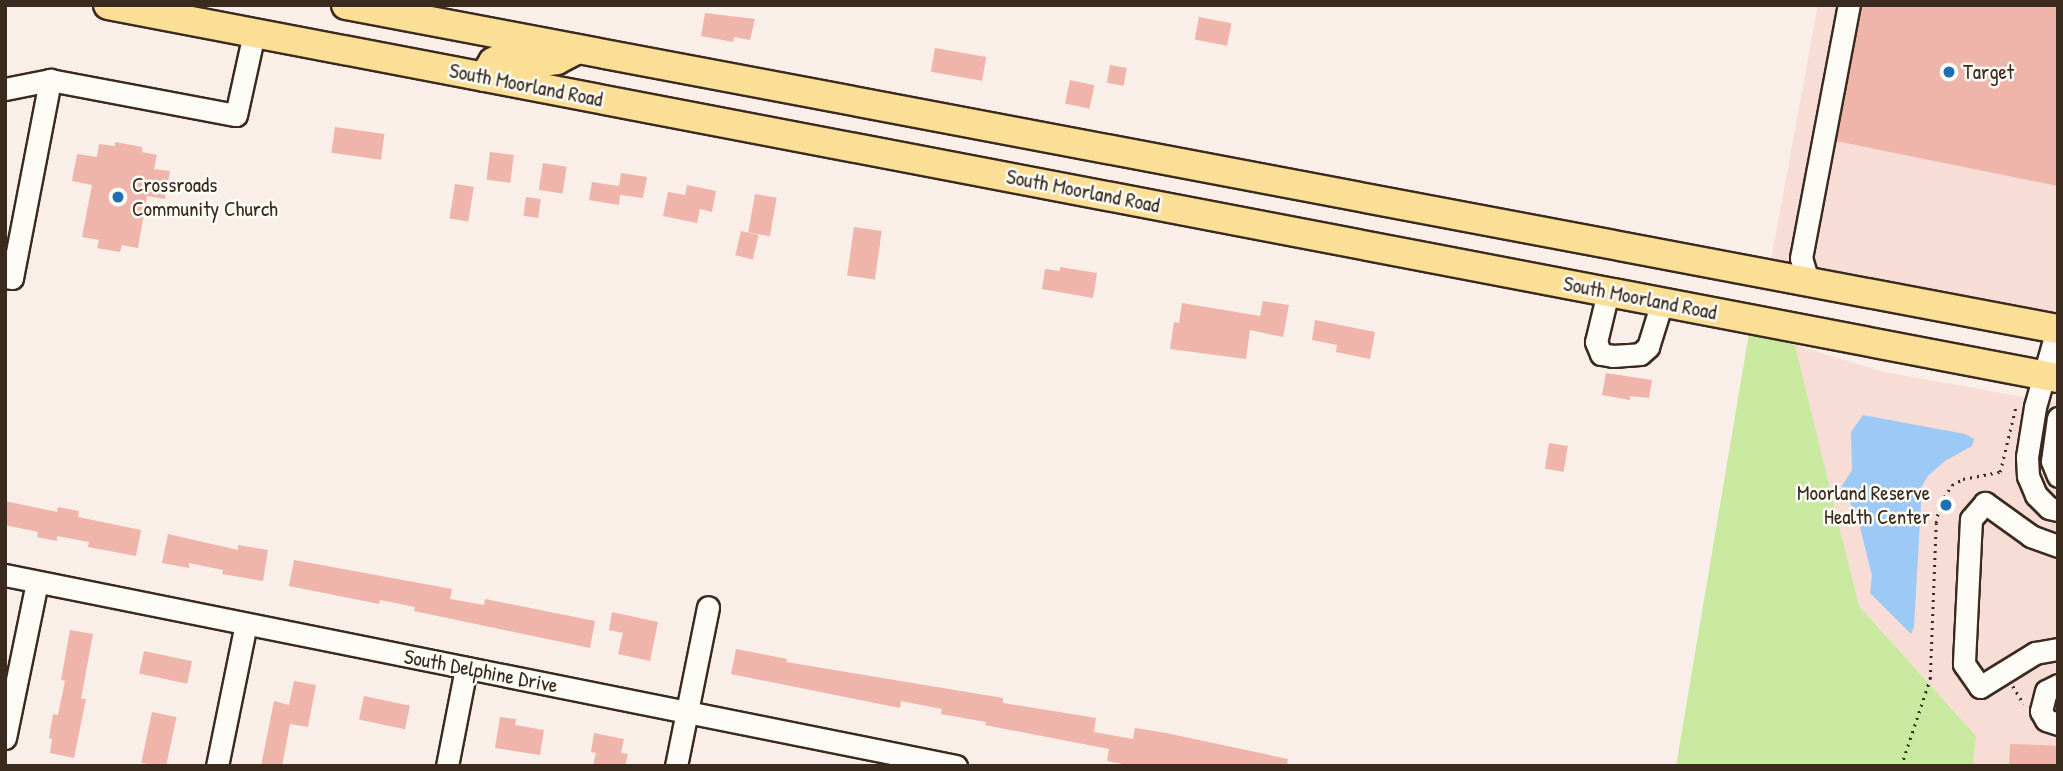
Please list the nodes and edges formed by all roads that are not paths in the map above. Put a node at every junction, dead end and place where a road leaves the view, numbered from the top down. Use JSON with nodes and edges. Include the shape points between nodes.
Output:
{"nodes":[{"id":1,"x":108,"y":5,"type":"edge"},
{"id":2,"x":346,"y":5,"type":"edge"},
{"id":3,"x":1849,"y":5,"type":"edge"},
{"id":4,"x":254,"y":33,"type":"junction"},
{"id":5,"x":577,"y":49,"type":"junction"},
{"id":6,"x":645,"y":62,"type":"junction"},
{"id":7,"x":484,"y":77,"type":"junction"},
{"id":8,"x":50,"y":80,"type":"junction"},
{"id":9,"x":5,"y":89,"type":"edge"},
{"id":10,"x":548,"y":89,"type":"junction"},
{"id":11,"x":1294,"y":186,"type":"junction"},
{"id":12,"x":1286,"y":230,"type":"junction"},
{"id":13,"x":5,"y":276,"type":"edge"},
{"id":14,"x":1809,"y":284,"type":"junction"},
{"id":15,"x":1608,"y":292,"type":"junction"},
{"id":16,"x":1662,"y":302,"type":"junction"},
{"id":17,"x":2057,"y":328,"type":"edge"},
{"id":18,"x":2051,"y":377,"type":"edge"},
{"id":19,"x":2058,"y":418,"type":"edge"},
{"id":20,"x":2058,"y":476,"type":"edge"},
{"id":21,"x":2058,"y":510,"type":"edge"},
{"id":22,"x":2058,"y":546,"type":"edge"},
{"id":23,"x":5,"y":575,"type":"edge"},
{"id":24,"x":37,"y":582,"type":"junction"},
{"id":25,"x":708,"y":607,"type":"dead end"},
{"id":26,"x":246,"y":624,"type":"junction"},
{"id":27,"x":2058,"y":649,"type":"edge"},
{"id":28,"x":467,"y":668,"type":"junction"},
{"id":29,"x":2058,"y":685,"type":"edge"},
{"id":30,"x":687,"y":712,"type":"junction"},
{"id":31,"x":2058,"y":724,"type":"edge"},
{"id":32,"x":5,"y":738,"type":"edge"},
{"id":33,"x":907,"y":761,"type":"edge"},
{"id":34,"x":217,"y":766,"type":"edge"},
{"id":35,"x":447,"y":766,"type":"edge"},
{"id":36,"x":676,"y":766,"type":"edge"},
{"id":37,"x":956,"y":766,"type":"edge"}],
"edges":[{"from":1,"to":4,"type":"main road","name":"South Moorland Road"},
{"from":2,"to":5,"type":"main road"},
{"from":3,"to":14,"type":"street","via":[[1801,258]]},
{"from":4,"to":7,"type":"main road","name":"South Moorland Road"},
{"from":4,"to":8,"type":"street","via":[[236,115]]},
{"from":5,"to":6,"type":"main road"},
{"from":5,"to":7,"type":"main road","via":[[543,62],[501,58]]},
{"from":6,"to":10,"type":"main road","via":[[628,86],[597,83]]},
{"from":6,"to":11,"type":"main road"},
{"from":7,"to":10,"type":"main road","name":"South Moorland Road"},
{"from":8,"to":9,"type":"street"},
{"from":8,"to":13,"type":"street","via":[[12,278]]},
{"from":10,"to":12,"type":"main road","name":"South Moorland Road"},
{"from":11,"to":12,"type":"main road"},
{"from":11,"to":14,"type":"main road"},
{"from":12,"to":15,"type":"main road","name":"South Moorland Road"},
{"from":14,"to":17,"type":"main road"},
{"from":15,"to":16,"type":"main road","name":"South Moorland Road"},
{"from":15,"to":16,"type":"street","via":[[1596,342],[1601,354],[1640,354],[1648,347]]},
{"from":16,"to":18,"type":"main road","name":"South Moorland Road"},
{"from":17,"to":18,"type":"street"},
{"from":18,"to":21,"type":"street","via":[[2027,457],[2036,495]]},
{"from":19,"to":20,"type":"street","via":[[2052,461]]},
{"from":22,"to":27,"type":"street","via":[[2031,536],[1985,503],[1971,519],[1964,664],[1980,687],[2035,653]]},
{"from":23,"to":24,"type":"street","name":"South Delphine Drive"},
{"from":24,"to":26,"type":"street","name":"South Delphine Drive"},
{"from":24,"to":32,"type":"street"},
{"from":25,"to":30,"type":"street"},
{"from":26,"to":28,"type":"street","name":"South Delphine Drive"},
{"from":26,"to":34,"type":"street"},
{"from":28,"to":30,"type":"street","name":"South Delphine Drive"},
{"from":28,"to":35,"type":"street"},
{"from":29,"to":31,"type":"street","via":[[2046,691],[2041,711],[2046,720]]},
{"from":30,"to":33,"type":"street","name":"South Delphine Drive"},
{"from":30,"to":36,"type":"street"},
{"from":33,"to":37,"type":"street","name":"South Delphine Drive"}]}
